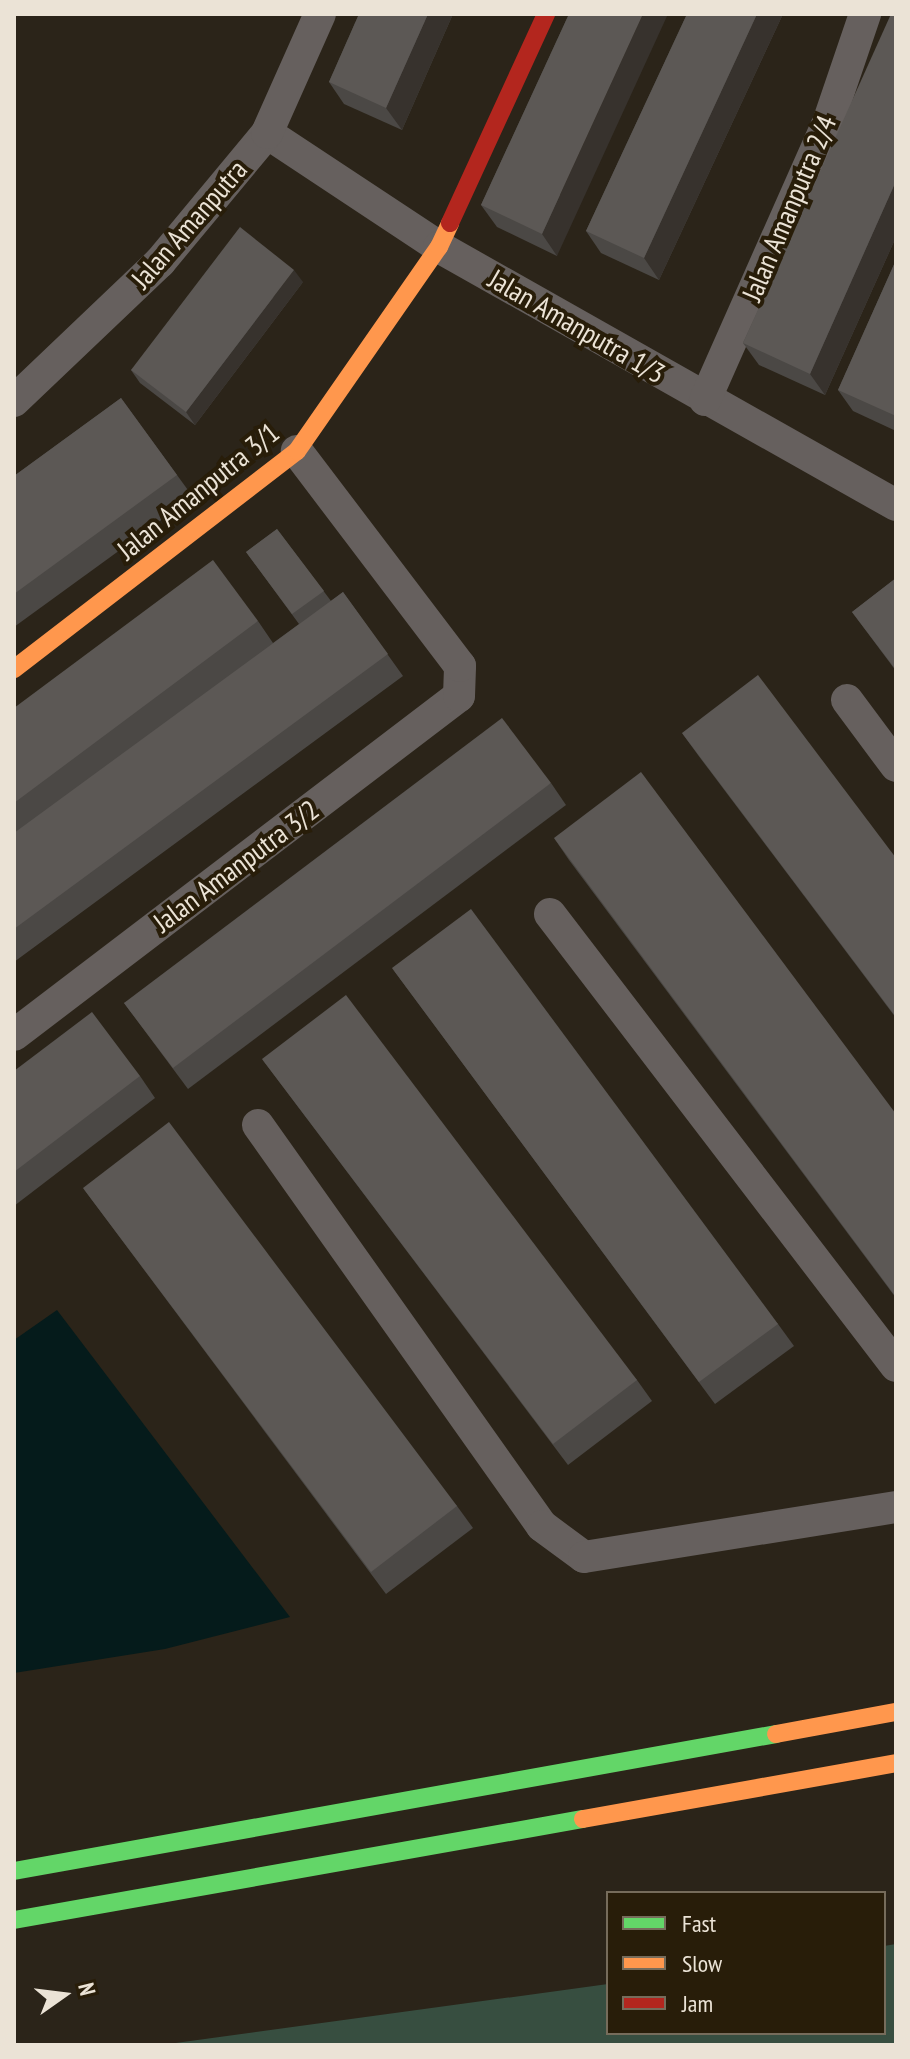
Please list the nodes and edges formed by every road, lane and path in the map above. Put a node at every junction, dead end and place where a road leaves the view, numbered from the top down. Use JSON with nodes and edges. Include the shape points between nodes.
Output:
{"nodes":[{"id":1,"x":320,"y":14,"type":"edge"},
{"id":2,"x":546,"y":14,"type":"edge"},
{"id":3,"x":865,"y":14,"type":"edge"},
{"id":4,"x":267,"y":133,"type":"junction"},
{"id":5,"x":439,"y":247,"type":"junction"},
{"id":6,"x":705,"y":400,"type":"junction"},
{"id":7,"x":14,"y":401,"type":"edge"},
{"id":8,"x":297,"y":451,"type":"junction"},
{"id":9,"x":896,"y":505,"type":"edge"},
{"id":10,"x":14,"y":669,"type":"edge"},
{"id":11,"x":847,"y":700,"type":"dead end"},
{"id":12,"x":896,"y":766,"type":"edge"},
{"id":13,"x":550,"y":914,"type":"dead end"},
{"id":14,"x":14,"y":1035,"type":"edge"},
{"id":15,"x":258,"y":1125,"type":"dead end"},
{"id":16,"x":896,"y":1366,"type":"edge"},
{"id":17,"x":896,"y":1507,"type":"edge"},
{"id":18,"x":896,"y":1712,"type":"edge"},
{"id":19,"x":896,"y":1763,"type":"edge"},
{"id":20,"x":14,"y":1871,"type":"edge"},
{"id":21,"x":14,"y":1920,"type":"edge"}],
"edges":[{"from":1,"to":4,"type":"street","name":"Jalan Amanputra"},
{"from":2,"to":5,"type":"main road","name":"Jalan Amanputra 3/1"},
{"from":3,"to":6,"type":"street","name":"Jalan Amanputra 2/4","via":[[829,120]]},
{"from":4,"to":5,"type":"street","name":"Jalan Amanputra 1/3"},
{"from":4,"to":7,"type":"street","name":"Jalan Amanputra","via":[[160,262]]},
{"from":5,"to":6,"type":"street","name":"Jalan Amanputra 1/3"},
{"from":5,"to":8,"type":"main road","name":"Jalan Amanputra 3/1"},
{"from":6,"to":9,"type":"street","name":"Jalan Amanputra 1/3"},
{"from":8,"to":10,"type":"main road","name":"Jalan Amanputra 3/1"},
{"from":8,"to":14,"type":"street","name":"Jalan Amanputra 3/2","via":[[460,666],[459,696]]},
{"from":11,"to":12,"type":"street"},
{"from":13,"to":16,"type":"street"},
{"from":15,"to":17,"type":"street","via":[[542,1526],[584,1557]]},
{"from":18,"to":20,"type":"main road"},
{"from":19,"to":21,"type":"main road"}]}
